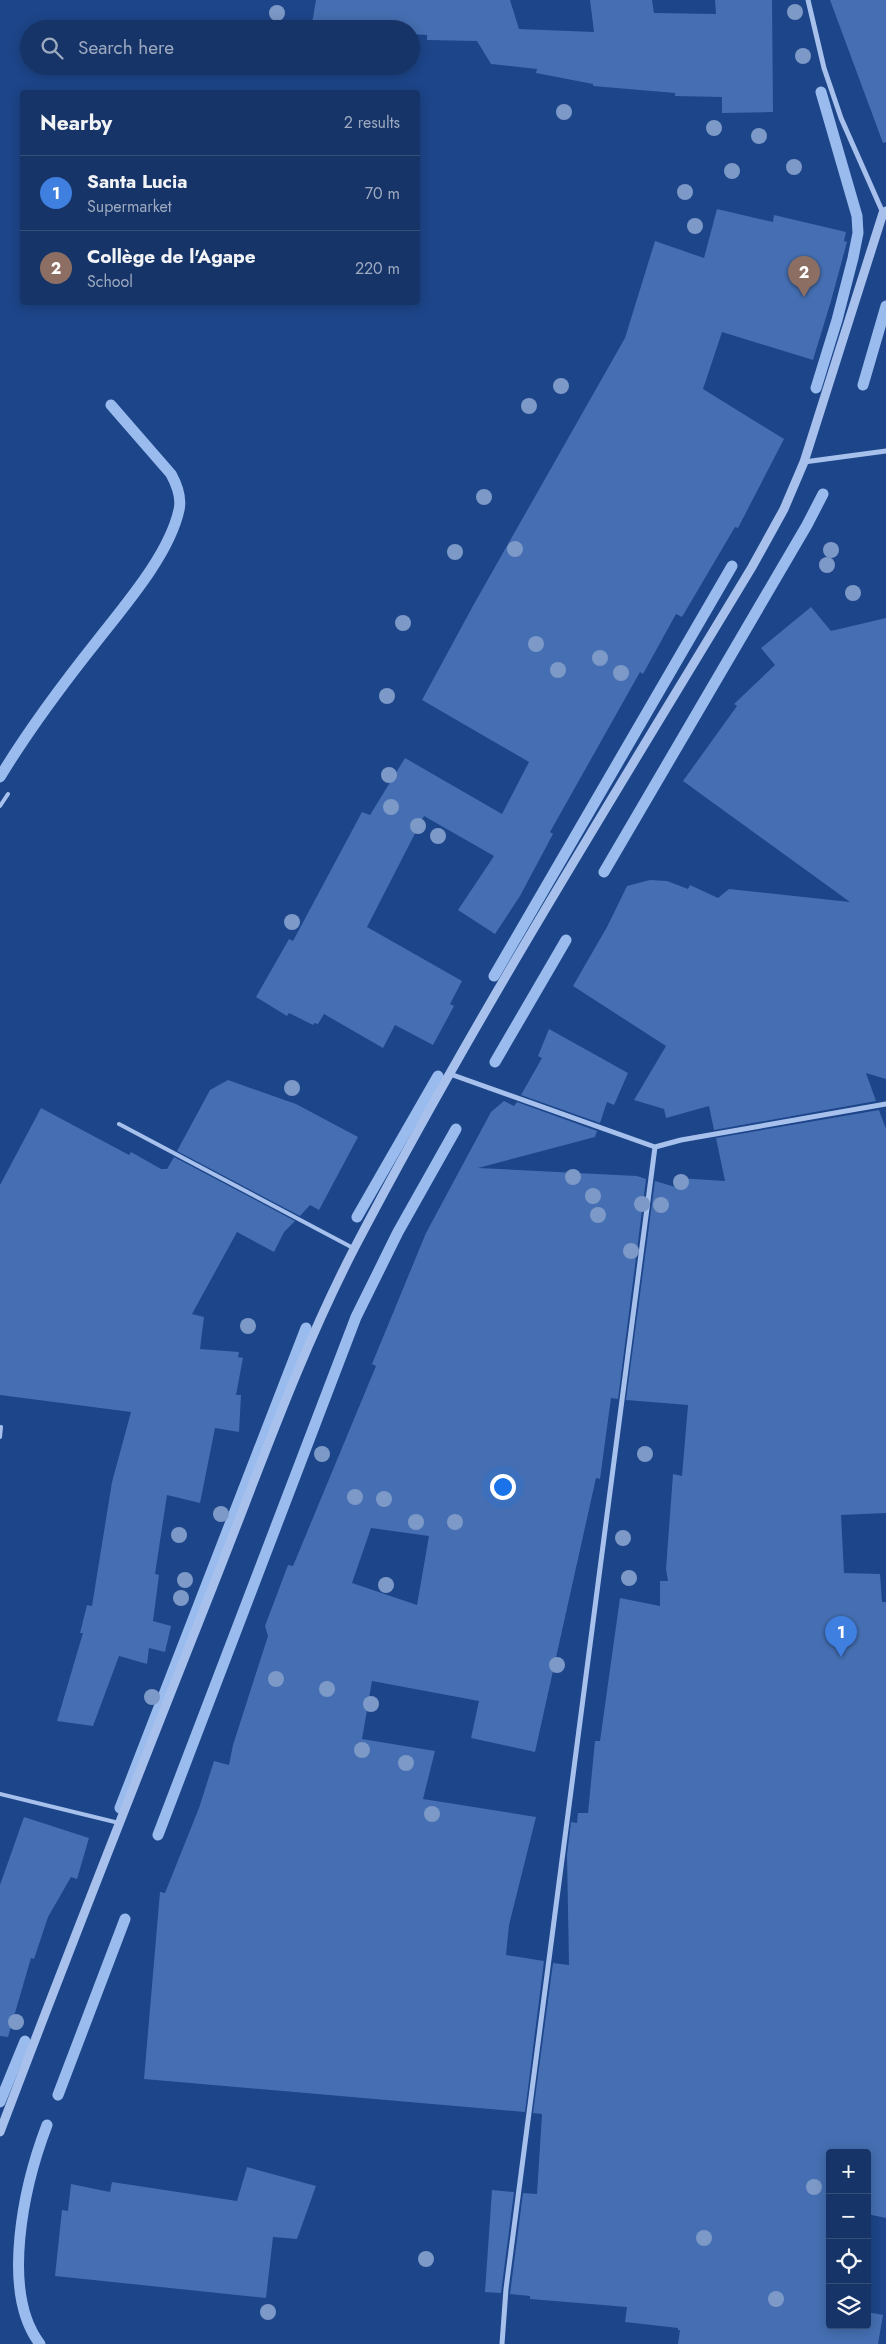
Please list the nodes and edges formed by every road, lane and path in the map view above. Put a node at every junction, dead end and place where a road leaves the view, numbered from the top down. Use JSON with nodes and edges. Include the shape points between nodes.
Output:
{"nodes":[{"id":1,"x":808,"y":0,"type":"edge"},
{"id":2,"x":885,"y":212,"type":"edge"},
{"id":3,"x":886,"y":450,"type":"edge"},
{"id":4,"x":804,"y":462,"type":"junction"},
{"id":5,"x":8,"y":794,"type":"dead end"},
{"id":6,"x":0,"y":806,"type":"edge"},
{"id":7,"x":450,"y":1074,"type":"junction"},
{"id":8,"x":886,"y":1104,"type":"edge"},
{"id":9,"x":119,"y":1124,"type":"dead end"},
{"id":10,"x":655,"y":1147,"type":"junction"},
{"id":11,"x":355,"y":1249,"type":"junction"},
{"id":12,"x":2,"y":1427,"type":"dead end"},
{"id":13,"x":0,"y":1437,"type":"edge"},
{"id":14,"x":0,"y":1794,"type":"edge"},
{"id":15,"x":119,"y":1823,"type":"junction"},
{"id":16,"x":0,"y":2132,"type":"edge"},
{"id":17,"x":502,"y":2344,"type":"edge"}],
"edges":[{"from":1,"to":2,"type":"street","via":[[824,68],[841,118]]},
{"from":2,"to":4,"type":"street"},
{"from":3,"to":4,"type":"street"},
{"from":4,"to":7,"type":"street","via":[[784,509],[752,566]]},
{"from":5,"to":6,"type":"lane"},
{"from":7,"to":10,"type":"street"},
{"from":7,"to":11,"type":"street"},
{"from":8,"to":10,"type":"street"},
{"from":9,"to":11,"type":"lane"},
{"from":10,"to":17,"type":"street","via":[[507,2279]]},
{"from":11,"to":15,"type":"street","via":[[285,1406]]},
{"from":12,"to":13,"type":"lane"},
{"from":14,"to":15,"type":"lane"},
{"from":15,"to":16,"type":"street"}]}
